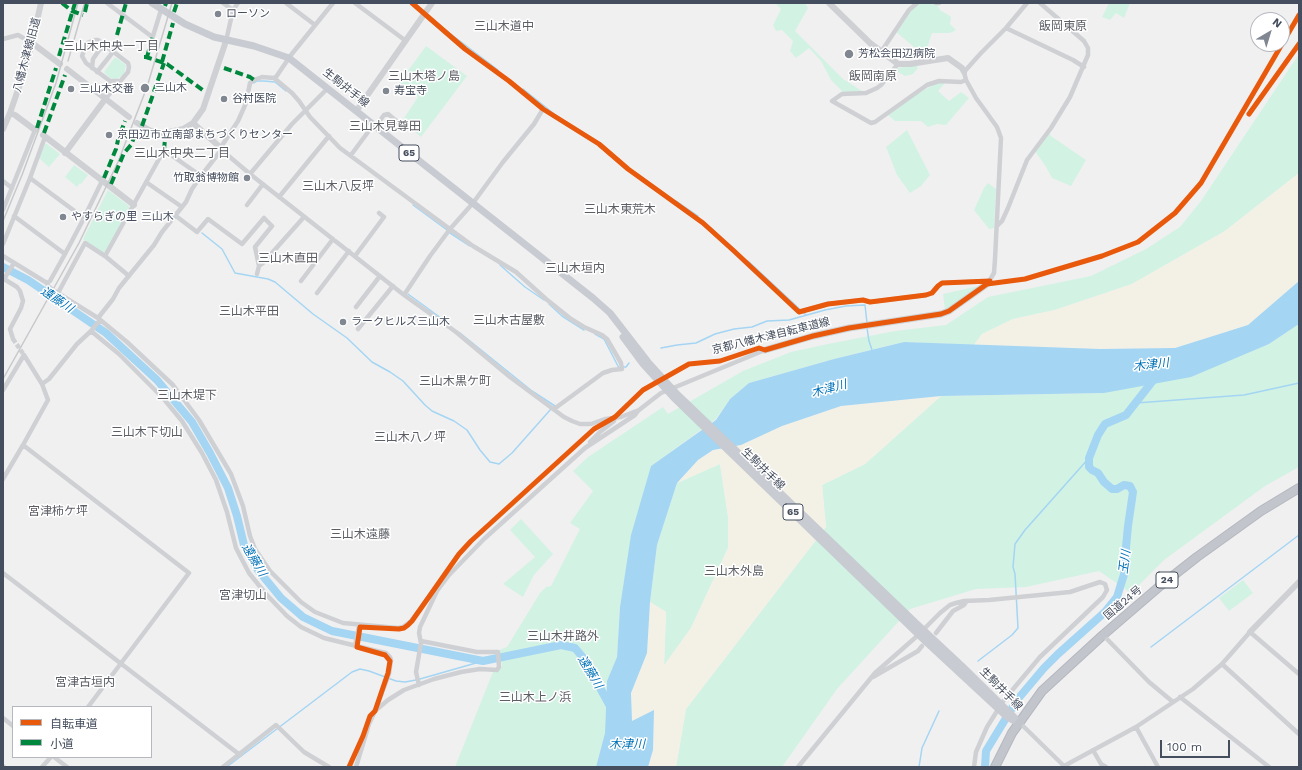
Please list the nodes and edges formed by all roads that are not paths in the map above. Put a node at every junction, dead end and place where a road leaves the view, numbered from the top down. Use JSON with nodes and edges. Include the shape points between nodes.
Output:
{"nodes":[{"id":1,"x":41,"y":3,"type":"edge"},
{"id":2,"x":107,"y":3,"type":"edge"},
{"id":3,"x":152,"y":3,"type":"edge"},
{"id":4,"x":223,"y":3,"type":"edge"},
{"id":5,"x":238,"y":3,"type":"edge"},
{"id":6,"x":286,"y":3,"type":"edge"},
{"id":7,"x":333,"y":3,"type":"edge"},
{"id":8,"x":354,"y":3,"type":"edge"},
{"id":9,"x":412,"y":3,"type":"edge"},
{"id":10,"x":432,"y":3,"type":"edge"},
{"id":11,"x":829,"y":3,"type":"edge"},
{"id":12,"x":917,"y":3,"type":"edge"},
{"id":13,"x":936,"y":3,"type":"edge"},
{"id":14,"x":939,"y":3,"type":"edge"},
{"id":15,"x":1027,"y":3,"type":"edge"},
{"id":16,"x":1040,"y":3,"type":"edge"},
{"id":17,"x":161,"y":10,"type":"junction"},
{"id":18,"x":233,"y":10,"type":"junction"},
{"id":19,"x":424,"y":15,"type":"junction"},
{"id":20,"x":315,"y":25,"type":"junction"},
{"id":21,"x":1006,"y":28,"type":"junction"},
{"id":22,"x":3,"y":39,"type":"edge"},
{"id":23,"x":226,"y":41,"type":"junction"},
{"id":24,"x":406,"y":41,"type":"junction"},
{"id":25,"x":32,"y":44,"type":"junction"},
{"id":26,"x":106,"y":47,"type":"junction"},
{"id":27,"x":113,"y":52,"type":"junction"},
{"id":28,"x":881,"y":52,"type":"junction"},
{"id":29,"x":289,"y":58,"type":"junction"},
{"id":30,"x":60,"y":64,"type":"dead end"},
{"id":31,"x":898,"y":64,"type":"junction"},
{"id":32,"x":1084,"y":67,"type":"junction"},
{"id":33,"x":92,"y":68,"type":"junction"},
{"id":34,"x":67,"y":69,"type":"dead end"},
{"id":35,"x":97,"y":72,"type":"junction"},
{"id":36,"x":964,"y":72,"type":"junction"},
{"id":37,"x":274,"y":78,"type":"junction"},
{"id":38,"x":966,"y":80,"type":"junction"},
{"id":39,"x":110,"y":81,"type":"junction"},
{"id":40,"x":120,"y":81,"type":"junction"},
{"id":41,"x":328,"y":88,"type":"junction"},
{"id":42,"x":106,"y":98,"type":"junction"},
{"id":43,"x":543,"y":109,"type":"junction"},
{"id":44,"x":357,"y":110,"type":"junction"},
{"id":45,"x":306,"y":111,"type":"junction"},
{"id":46,"x":10,"y":113,"type":"junction"},
{"id":47,"x":129,"y":117,"type":"dead end"},
{"id":48,"x":137,"y":123,"type":"dead end"},
{"id":49,"x":193,"y":123,"type":"junction"},
{"id":50,"x":399,"y":123,"type":"dead end"},
{"id":51,"x":375,"y":125,"type":"junction"},
{"id":52,"x":3,"y":129,"type":"edge"},
{"id":53,"x":35,"y":130,"type":"joint"},
{"id":54,"x":44,"y":136,"type":"joint"},
{"id":55,"x":329,"y":136,"type":"junction"},
{"id":56,"x":222,"y":149,"type":"junction"},
{"id":57,"x":65,"y":153,"type":"junction"},
{"id":58,"x":351,"y":155,"type":"junction"},
{"id":59,"x":250,"y":174,"type":"junction"},
{"id":60,"x":201,"y":176,"type":"junction"},
{"id":61,"x":30,"y":178,"type":"junction"},
{"id":62,"x":3,"y":181,"type":"edge"},
{"id":63,"x":102,"y":181,"type":"junction"},
{"id":64,"x":146,"y":182,"type":"junction"},
{"id":65,"x":263,"y":184,"type":"junction"},
{"id":66,"x":12,"y":188,"type":"junction"},
{"id":67,"x":279,"y":197,"type":"junction"},
{"id":68,"x":473,"y":204,"type":"junction"},
{"id":69,"x":134,"y":205,"type":"junction"},
{"id":70,"x":247,"y":205,"type":"dead end"},
{"id":71,"x":182,"y":207,"type":"junction"},
{"id":72,"x":3,"y":210,"type":"edge"},
{"id":73,"x":379,"y":214,"type":"dead end"},
{"id":74,"x":14,"y":216,"type":"junction"},
{"id":75,"x":176,"y":216,"type":"junction"},
{"id":76,"x":304,"y":217,"type":"junction"},
{"id":77,"x":84,"y":218,"type":"junction"},
{"id":78,"x":997,"y":226,"type":"junction"},
{"id":79,"x":450,"y":229,"type":"junction"},
{"id":80,"x":333,"y":239,"type":"junction"},
{"id":81,"x":3,"y":244,"type":"edge"},
{"id":82,"x":348,"y":251,"type":"junction"},
{"id":83,"x":65,"y":254,"type":"junction"},
{"id":84,"x":3,"y":256,"type":"edge"},
{"id":85,"x":104,"y":256,"type":"junction"},
{"id":86,"x":355,"y":256,"type":"junction"},
{"id":87,"x":14,"y":263,"type":"junction"},
{"id":88,"x":259,"y":266,"type":"junction"},
{"id":89,"x":257,"y":274,"type":"dead end"},
{"id":90,"x":129,"y":276,"type":"junction"},
{"id":91,"x":380,"y":276,"type":"junction"},
{"id":92,"x":3,"y":279,"type":"edge"},
{"id":93,"x":301,"y":281,"type":"dead end"},
{"id":94,"x":47,"y":283,"type":"junction"},
{"id":95,"x":988,"y":283,"type":"junction"},
{"id":96,"x":393,"y":286,"type":"junction"},
{"id":97,"x":58,"y":293,"type":"junction"},
{"id":98,"x":317,"y":293,"type":"dead end"},
{"id":99,"x":404,"y":295,"type":"junction"},
{"id":100,"x":356,"y":306,"type":"dead end"},
{"id":101,"x":99,"y":320,"type":"junction"},
{"id":102,"x":358,"y":329,"type":"dead end"},
{"id":103,"x":92,"y":331,"type":"junction"},
{"id":104,"x":13,"y":339,"type":"tunnel mouth"},
{"id":105,"x":765,"y":350,"type":"joint"},
{"id":106,"x":42,"y":384,"type":"junction"},
{"id":107,"x":3,"y":390,"type":"edge"},
{"id":108,"x":672,"y":392,"type":"junction"},
{"id":109,"x":554,"y":409,"type":"junction"},
{"id":110,"x":639,"y":410,"type":"junction"},
{"id":111,"x":615,"y":417,"type":"junction"},
{"id":112,"x":23,"y":445,"type":"junction"},
{"id":113,"x":585,"y":448,"type":"junction"},
{"id":114,"x":3,"y":479,"type":"edge"},
{"id":115,"x":1299,"y":488,"type":"edge"},
{"id":116,"x":3,"y":573,"type":"edge"},
{"id":117,"x":1299,"y":582,"type":"edge"},
{"id":118,"x":437,"y":591,"type":"junction"},
{"id":119,"x":967,"y":601,"type":"junction"},
{"id":120,"x":358,"y":627,"type":"junction"},
{"id":121,"x":921,"y":632,"type":"junction"},
{"id":122,"x":1250,"y":632,"type":"junction"},
{"id":123,"x":936,"y":633,"type":"dead end"},
{"id":124,"x":1103,"y":635,"type":"junction"},
{"id":125,"x":421,"y":641,"type":"junction"},
{"id":126,"x":356,"y":644,"type":"junction"},
{"id":127,"x":922,"y":646,"type":"dead end"},
{"id":128,"x":121,"y":662,"type":"junction"},
{"id":129,"x":1222,"y":664,"type":"junction"},
{"id":130,"x":1299,"y":674,"type":"edge"},
{"id":131,"x":871,"y":678,"type":"junction"},
{"id":132,"x":419,"y":685,"type":"junction"},
{"id":133,"x":1180,"y":697,"type":"junction"},
{"id":134,"x":1173,"y":702,"type":"junction"},
{"id":135,"x":89,"y":706,"type":"edge"},
{"id":136,"x":1001,"y":708,"type":"junction"},
{"id":137,"x":375,"y":711,"type":"junction"},
{"id":138,"x":3,"y":718,"type":"edge"},
{"id":139,"x":1018,"y":722,"type":"junction"},
{"id":140,"x":12,"y":725,"type":"edge"},
{"id":141,"x":1136,"y":727,"type":"junction"},
{"id":142,"x":1299,"y":734,"type":"edge"},
{"id":143,"x":1093,"y":750,"type":"junction"},
{"id":144,"x":240,"y":755,"type":"junction"},
{"id":145,"x":50,"y":758,"type":"edge"},
{"id":146,"x":55,"y":758,"type":"edge"},
{"id":147,"x":1063,"y":766,"type":"edge"},
{"id":148,"x":42,"y":767,"type":"edge"},
{"id":149,"x":67,"y":767,"type":"edge"},
{"id":150,"x":223,"y":767,"type":"edge"},
{"id":151,"x":329,"y":767,"type":"edge"},
{"id":152,"x":356,"y":767,"type":"edge"},
{"id":153,"x":798,"y":767,"type":"edge"},
{"id":154,"x":974,"y":767,"type":"edge"},
{"id":155,"x":995,"y":767,"type":"edge"},
{"id":156,"x":1106,"y":767,"type":"edge"},
{"id":157,"x":1158,"y":767,"type":"edge"},
{"id":158,"x":1269,"y":767,"type":"edge"}],
"edges":[{"from":1,"to":25,"type":"street","name":"八幡木津線旧道"},
{"from":2,"to":17,"type":"street","via":[[150,36],[153,36]]},
{"from":3,"to":17,"type":"main road","name":"生駒井手線","number":"65"},
{"from":4,"to":18,"type":"street"},
{"from":5,"to":18,"type":"street"},
{"from":6,"to":20,"type":"street"},
{"from":7,"to":20,"type":"street"},
{"from":8,"to":24,"type":"street"},
{"from":9,"to":19,"type":"street"},
{"from":10,"to":19,"type":"street"},
{"from":11,"to":28,"type":"street"},
{"from":12,"to":28,"type":"street","via":[[909,10]]},
{"from":13,"to":14,"type":"street"},
{"from":15,"to":21,"type":"street"},
{"from":16,"to":32,"type":"street","via":[[1084,41],[1089,53]]},
{"from":17,"to":23,"type":"main road","name":"生駒井手線","number":"65","via":[[200,32]]},
{"from":18,"to":23,"type":"street"},
{"from":19,"to":24,"type":"street"},
{"from":19,"to":43,"type":"street"},
{"from":20,"to":29,"type":"street"},
{"from":21,"to":32,"type":"street"},
{"from":21,"to":36,"type":"street"},
{"from":22,"to":25,"type":"street","via":[[18,35]]},
{"from":23,"to":29,"type":"main road","name":"生駒井手線","number":"65","via":[[254,46]]},
{"from":23,"to":49,"type":"street","via":[[203,109]]},
{"from":24,"to":44,"type":"street"},
{"from":25,"to":30,"type":"street"},
{"from":25,"to":46,"type":"street","name":"八幡木津線旧道"},
{"from":26,"to":27,"type":"street"},
{"from":26,"to":33,"type":"street","via":[[100,49],[93,59]]},
{"from":26,"to":33,"type":"street","via":[[98,40],[87,43],[82,56]]},
{"from":27,"to":35,"type":"street"},
{"from":27,"to":40,"type":"street","via":[[128,63],[129,67]]},
{"from":28,"to":31,"type":"street"},
{"from":29,"to":37,"type":"street"},
{"from":29,"to":41,"type":"main road","name":"生駒井手線","number":"65"},
{"from":31,"to":36,"type":"street","via":[[948,58]]},
{"from":31,"to":38,"type":"street","via":[[877,88],[866,92],[842,94],[832,101],[871,123],[927,85],[939,81]]},
{"from":32,"to":78,"type":"street","via":[[1070,97],[1027,160],[1008,208]]},
{"from":33,"to":35,"type":"street"},
{"from":34,"to":42,"type":"street"},
{"from":35,"to":39,"type":"street"},
{"from":36,"to":38,"type":"street"},
{"from":37,"to":45,"type":"street","via":[[299,100]]},
{"from":37,"to":56,"type":"street","via":[[262,77],[250,83],[246,103]]},
{"from":38,"to":78,"type":"street","via":[[997,126],[1001,138]]},
{"from":39,"to":40,"type":"street"},
{"from":39,"to":42,"type":"street"},
{"from":40,"to":42,"type":"street"},
{"from":41,"to":44,"type":"main road","name":"生駒井手線","number":"65"},
{"from":41,"to":45,"type":"street"},
{"from":42,"to":47,"type":"street"},
{"from":42,"to":57,"type":"street"},
{"from":43,"to":68,"type":"street"},
{"from":43,"to":95,"type":"street","via":[[599,144],[628,169],[703,224],[799,312],[828,304],[926,295],[942,283]]},
{"from":44,"to":51,"type":"main road","name":"生駒井手線","number":"65"},
{"from":45,"to":55,"type":"street"},
{"from":45,"to":59,"type":"street"},
{"from":46,"to":52,"type":"street","name":"八幡木津線旧道"},
{"from":46,"to":53,"type":"street"},
{"from":48,"to":49,"type":"street","via":[[151,131],[164,133],[183,129]]},
{"from":49,"to":56,"type":"street"},
{"from":50,"to":51,"type":"street","via":[[388,114]]},
{"from":51,"to":58,"type":"street"},
{"from":51,"to":68,"type":"main road","name":"生駒井手線","number":"65"},
{"from":53,"to":66,"type":"street"},
{"from":54,"to":57,"type":"street"},
{"from":54,"to":61,"type":"street"},
{"from":55,"to":58,"type":"street"},
{"from":55,"to":67,"type":"street"},
{"from":56,"to":59,"type":"street"},
{"from":56,"to":60,"type":"street"},
{"from":57,"to":63,"type":"street"},
{"from":58,"to":79,"type":"street"},
{"from":59,"to":65,"type":"street"},
{"from":60,"to":64,"type":"street","via":[[164,150]]},
{"from":60,"to":71,"type":"street"},
{"from":61,"to":74,"type":"street"},
{"from":61,"to":77,"type":"street"},
{"from":62,"to":66,"type":"street"},
{"from":63,"to":69,"type":"street"},
{"from":63,"to":77,"type":"street"},
{"from":64,"to":69,"type":"street"},
{"from":64,"to":71,"type":"street"},
{"from":65,"to":67,"type":"street"},
{"from":65,"to":70,"type":"street"},
{"from":66,"to":72,"type":"street"},
{"from":67,"to":76,"type":"street"},
{"from":68,"to":79,"type":"street"},
{"from":68,"to":108,"type":"main road","name":"生駒井手線","number":"65","via":[[610,313]]},
{"from":69,"to":85,"type":"street"},
{"from":71,"to":75,"type":"street"},
{"from":73,"to":86,"type":"street","via":[[384,218]]},
{"from":74,"to":81,"type":"street"},
{"from":74,"to":83,"type":"street"},
{"from":75,"to":88,"type":"street","via":[[197,232],[208,219],[242,244],[264,218],[272,226],[255,247]]},
{"from":75,"to":90,"type":"street"},
{"from":76,"to":80,"type":"street"},
{"from":76,"to":88,"type":"street"},
{"from":77,"to":83,"type":"street"},
{"from":78,"to":95,"type":"street","via":[[994,270]]},
{"from":79,"to":99,"type":"street"},
{"from":79,"to":109,"type":"street","via":[[516,272],[571,319],[602,334],[621,363],[622,369],[603,373]]},
{"from":80,"to":82,"type":"street"},
{"from":80,"to":93,"type":"street"},
{"from":82,"to":86,"type":"street"},
{"from":82,"to":98,"type":"street"},
{"from":83,"to":94,"type":"street"},
{"from":84,"to":87,"type":"street"},
{"from":85,"to":90,"type":"street"},
{"from":85,"to":97,"type":"street","via":[[85,243]]},
{"from":86,"to":91,"type":"street"},
{"from":87,"to":92,"type":"street"},
{"from":87,"to":94,"type":"street"},
{"from":88,"to":89,"type":"street"},
{"from":90,"to":101,"type":"street"},
{"from":91,"to":96,"type":"street"},
{"from":91,"to":100,"type":"street"},
{"from":92,"to":104,"type":"street","via":[[17,287],[23,301],[10,329]]},
{"from":94,"to":97,"type":"street"},
{"from":95,"to":105,"type":"main road","name":"京都八幡木津自転車道線","via":[[941,314],[849,328]]},
{"from":96,"to":99,"type":"street"},
{"from":96,"to":102,"type":"street"},
{"from":97,"to":101,"type":"street"},
{"from":99,"to":109,"type":"street","via":[[456,332],[510,377]]},
{"from":101,"to":103,"type":"street"},
{"from":101,"to":120,"type":"street","via":[[173,385],[199,420],[231,474],[244,506],[255,549],[270,570],[301,602],[315,612]]},
{"from":103,"to":106,"type":"street"},
{"from":103,"to":126,"type":"street","via":[[141,376],[182,421],[216,480],[236,548],[249,573],[266,594],[301,627],[324,638]]},
{"from":105,"to":108,"type":"street"},
{"from":106,"to":107,"type":"street","via":[[24,355]]},
{"from":106,"to":112,"type":"street","via":[[48,400]]},
{"from":108,"to":110,"type":"street","via":[[661,393]]},
{"from":108,"to":121,"type":"main road","name":"生駒井手線","number":"65"},
{"from":109,"to":111,"type":"street","via":[[580,424],[591,424]]},
{"from":110,"to":111,"type":"street"},
{"from":110,"to":113,"type":"street"},
{"from":111,"to":113,"type":"street","via":[[614,421]]},
{"from":112,"to":114,"type":"street"},
{"from":112,"to":128,"type":"street","via":[[189,573]]},
{"from":113,"to":118,"type":"street","via":[[484,539]]},
{"from":115,"to":124,"type":"highway","name":"国道24号","number":"24","via":[[1261,511],[1197,557]]},
{"from":116,"to":128,"type":"street"},
{"from":117,"to":122,"type":"street"},
{"from":118,"to":120,"type":"street","via":[[403,627]]},
{"from":118,"to":125,"type":"street","via":[[420,627]]},
{"from":119,"to":121,"type":"street","via":[[950,605]]},
{"from":119,"to":123,"type":"street","via":[[953,611]]},
{"from":119,"to":136,"type":"street","via":[[1070,592],[1100,582],[1106,587],[1103,597],[1040,657],[1018,682]]},
{"from":120,"to":126,"type":"street"},
{"from":121,"to":131,"type":"street"},
{"from":121,"to":136,"type":"main road","name":"生駒井手線","number":"65"},
{"from":122,"to":129,"type":"street"},
{"from":122,"to":130,"type":"street"},
{"from":124,"to":134,"type":"street","via":[[1149,682]]},
{"from":124,"to":139,"type":"highway","name":"国道24号","number":"24","via":[[1046,687]]},
{"from":125,"to":132,"type":"street","via":[[416,672]]},
{"from":125,"to":132,"type":"street","via":[[477,652],[498,652],[499,666],[497,670],[461,672]]},
{"from":126,"to":137,"type":"street","via":[[386,653],[391,660]]},
{"from":127,"to":131,"type":"street","via":[[918,651]]},
{"from":128,"to":135,"type":"street"},
{"from":128,"to":144,"type":"street"},
{"from":129,"to":133,"type":"street"},
{"from":129,"to":142,"type":"street"},
{"from":131,"to":153,"type":"street"},
{"from":132,"to":137,"type":"street","via":[[404,690]]},
{"from":133,"to":134,"type":"street"},
{"from":133,"to":158,"type":"street"},
{"from":134,"to":141,"type":"street"},
{"from":136,"to":139,"type":"main road","name":"生駒井手線","number":"65","via":[[1007,717]]},
{"from":136,"to":154,"type":"street","via":[[976,752]]},
{"from":137,"to":152,"type":"street"},
{"from":138,"to":140,"type":"street"},
{"from":139,"to":147,"type":"street"},
{"from":139,"to":155,"type":"highway","name":"国道24号","number":"24"},
{"from":141,"to":143,"type":"street"},
{"from":141,"to":157,"type":"street"},
{"from":143,"to":147,"type":"street"},
{"from":143,"to":156,"type":"street"},
{"from":144,"to":150,"type":"street"},
{"from":144,"to":151,"type":"street","via":[[276,725],[304,752]]},
{"from":145,"to":148,"type":"street"},
{"from":146,"to":149,"type":"street"}]}
